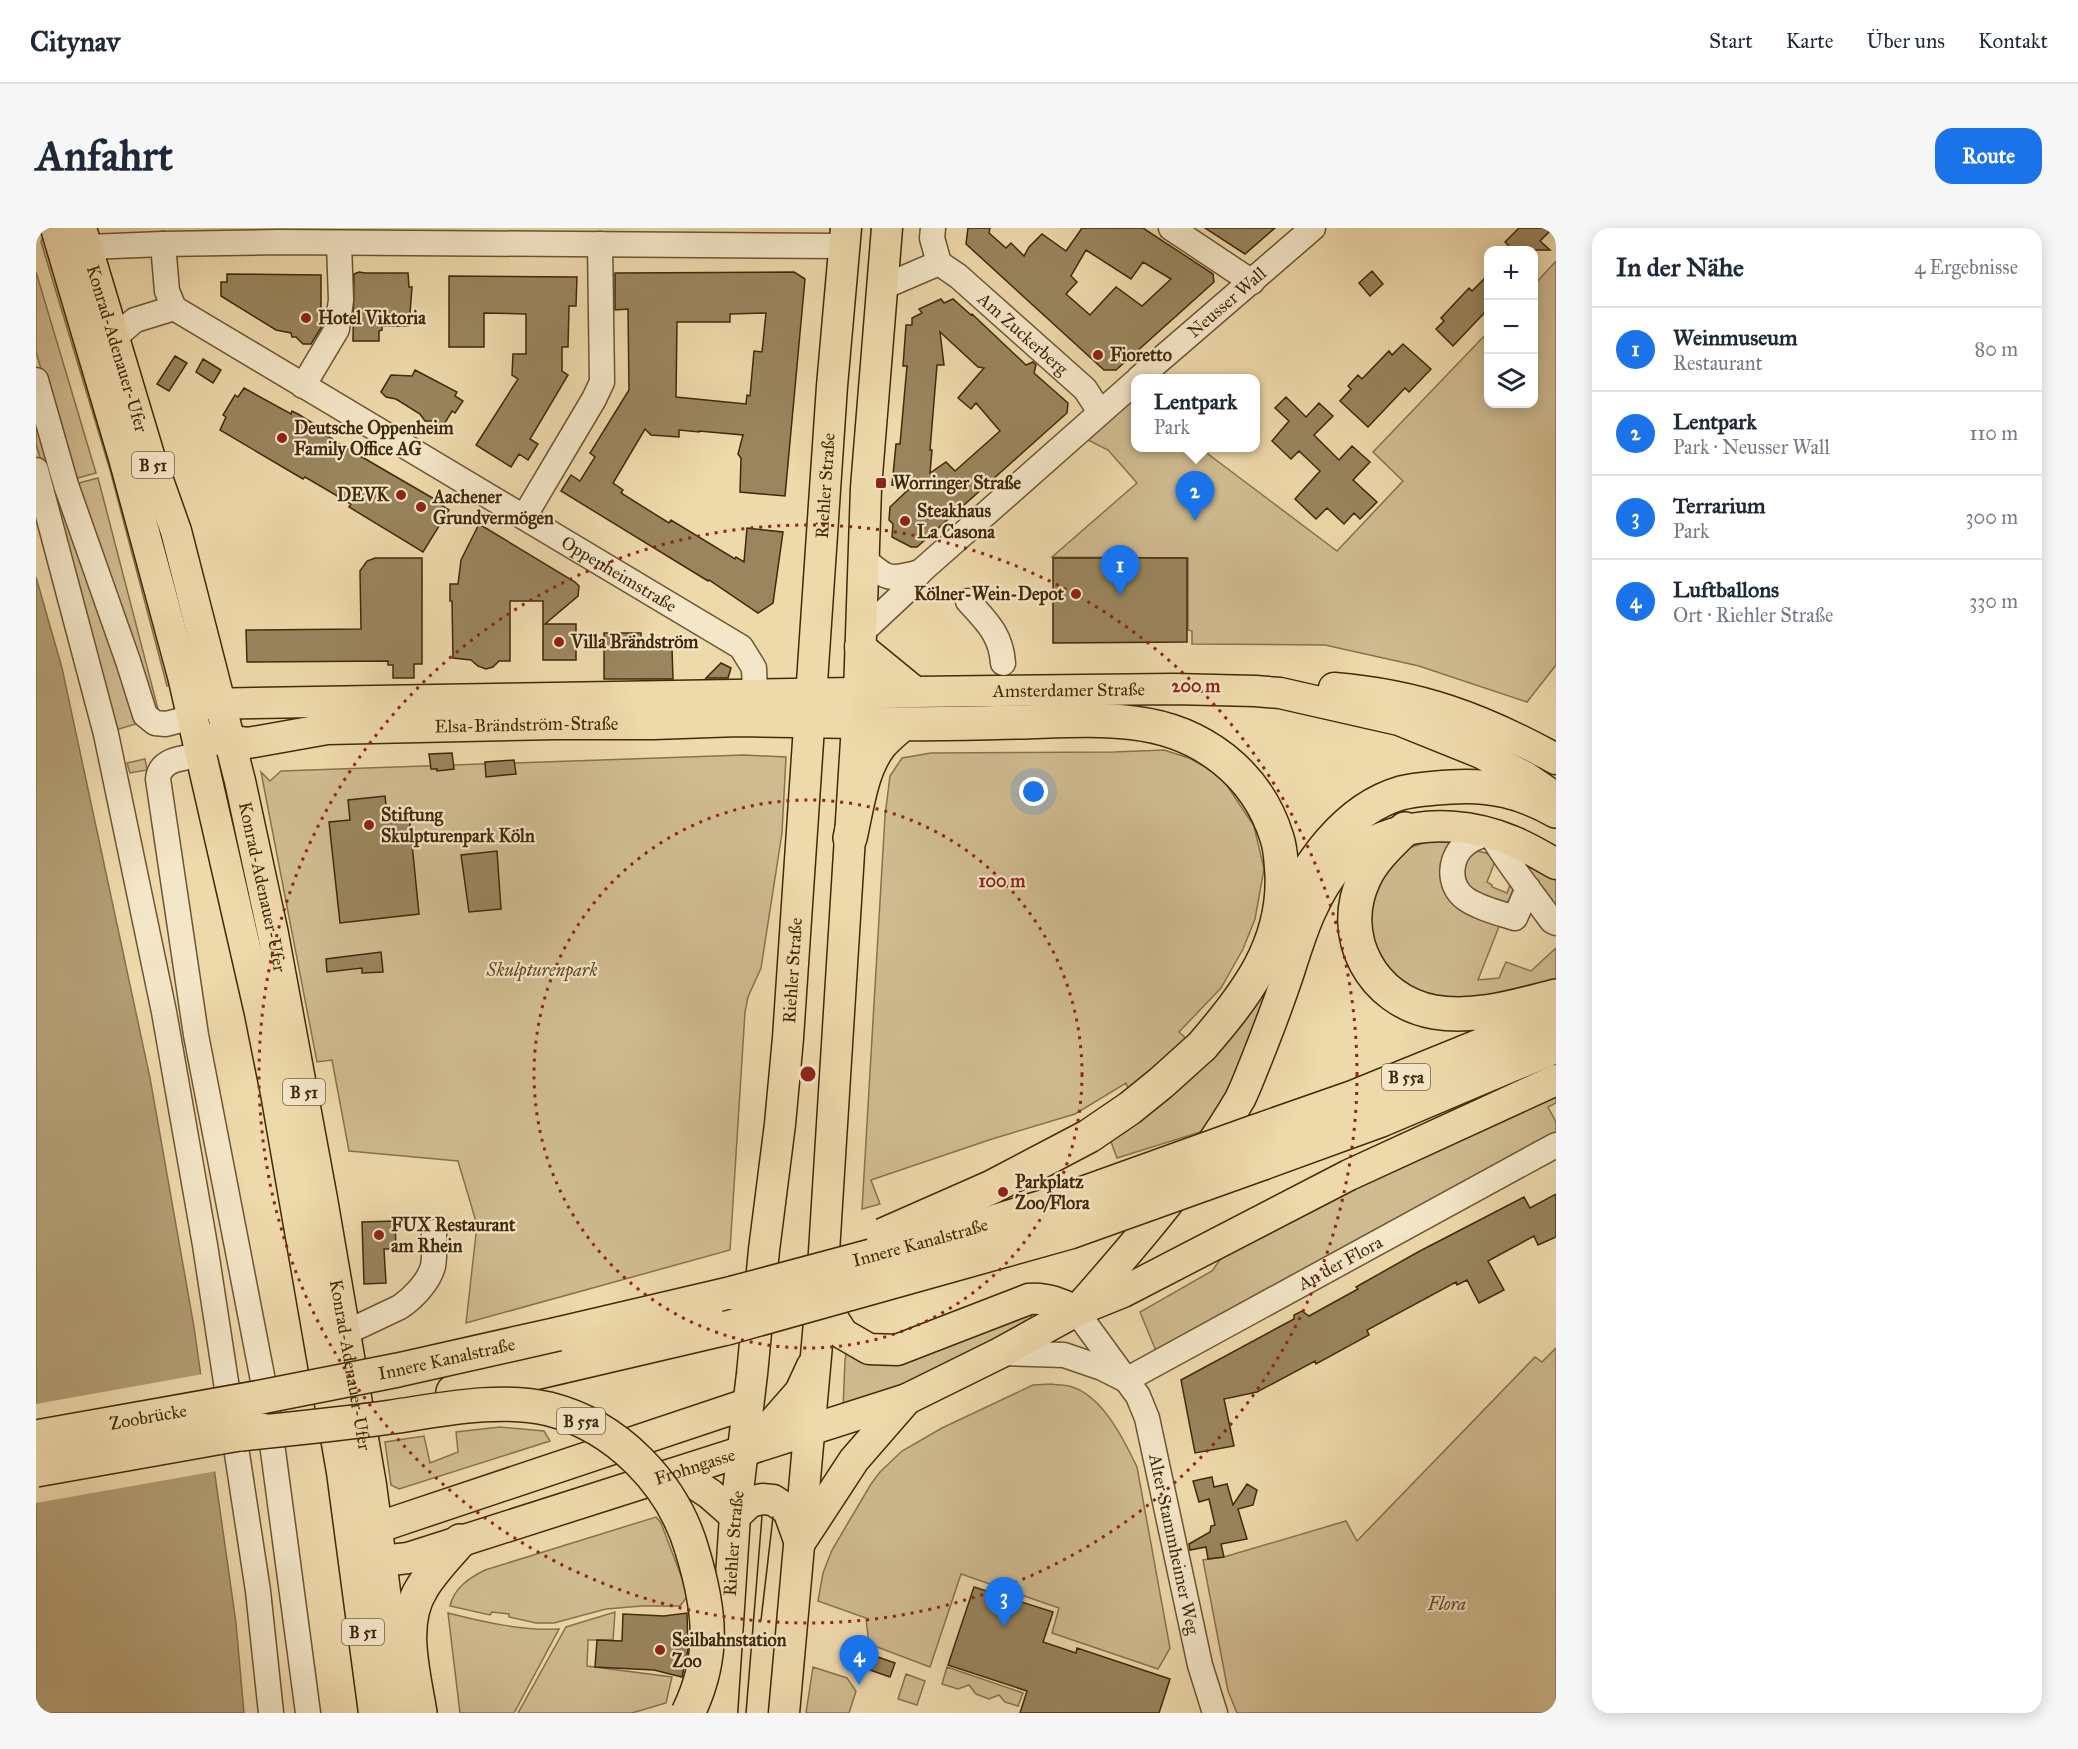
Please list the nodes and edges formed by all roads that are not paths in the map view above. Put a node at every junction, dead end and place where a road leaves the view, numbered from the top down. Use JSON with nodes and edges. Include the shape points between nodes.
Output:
{"nodes":[{"id":1,"x":56,"y":228,"type":"edge"},
{"id":2,"x":887,"y":228,"type":"edge"},
{"id":3,"x":933,"y":228,"type":"edge"},
{"id":4,"x":1171,"y":228,"type":"edge"},
{"id":5,"x":1313,"y":228,"type":"edge"},
{"id":6,"x":801,"y":236,"type":"edge"},
{"id":7,"x":845,"y":237,"type":"edge"},
{"id":8,"x":85,"y":238,"type":"edge"},
{"id":9,"x":339,"y":243,"type":"junction"},
{"id":10,"x":163,"y":244,"type":"junction"},
{"id":11,"x":600,"y":244,"type":"junction"},
{"id":12,"x":939,"y":263,"type":"junction"},
{"id":13,"x":1252,"y":282,"type":"junction"},
{"id":14,"x":883,"y":287,"type":"junction"},
{"id":15,"x":174,"y":308,"type":"junction"},
{"id":16,"x":115,"y":336,"type":"junction"},
{"id":17,"x":1144,"y":374,"type":"edge"},
{"id":18,"x":36,"y":380,"type":"edge"},
{"id":19,"x":1131,"y":385,"type":"edge"},
{"id":20,"x":303,"y":386,"type":"junction"},
{"id":21,"x":1100,"y":412,"type":"junction"},
{"id":22,"x":36,"y":470,"type":"edge"},
{"id":23,"x":524,"y":517,"type":"junction"},
{"id":24,"x":862,"y":557,"type":"junction"},
{"id":25,"x":920,"y":572,"type":"junction"},
{"id":26,"x":968,"y":601,"type":"dead end"},
{"id":27,"x":860,"y":640,"type":"junction"},
{"id":28,"x":1003,"y":663,"type":"dead end"},
{"id":29,"x":915,"y":692,"type":"junction"},
{"id":30,"x":1280,"y":693,"type":"junction"},
{"id":31,"x":755,"y":694,"type":"junction"},
{"id":32,"x":221,"y":703,"type":"junction"},
{"id":33,"x":812,"y":708,"type":"junction"},
{"id":34,"x":858,"y":708,"type":"junction"},
{"id":35,"x":902,"y":724,"type":"junction"},
{"id":36,"x":196,"y":728,"type":"junction"},
{"id":37,"x":231,"y":742,"type":"junction"},
{"id":38,"x":1556,"y":759,"type":"edge"},
{"id":39,"x":1556,"y":798,"type":"edge"},
{"id":40,"x":1556,"y":811,"type":"edge"},
{"id":41,"x":1405,"y":830,"type":"junction"},
{"id":42,"x":1490,"y":833,"type":"junction"},
{"id":43,"x":850,"y":838,"type":"junction"},
{"id":44,"x":1556,"y":864,"type":"edge"},
{"id":45,"x":1528,"y":888,"type":"junction"},
{"id":46,"x":1280,"y":919,"type":"junction"},
{"id":47,"x":1556,"y":923,"type":"edge"},
{"id":48,"x":1556,"y":996,"type":"edge"},
{"id":49,"x":1556,"y":1015,"type":"edge"},
{"id":50,"x":1556,"y":1046,"type":"edge"},
{"id":51,"x":1556,"y":1080,"type":"edge"},
{"id":52,"x":1556,"y":1145,"type":"edge"},
{"id":53,"x":434,"y":1232,"type":"dead end"},
{"id":54,"x":733,"y":1293,"type":"junction"},
{"id":55,"x":821,"y":1300,"type":"junction"},
{"id":56,"x":1076,"y":1311,"type":"junction"},
{"id":57,"x":345,"y":1333,"type":"junction"},
{"id":58,"x":1000,"y":1353,"type":"junction"},
{"id":59,"x":816,"y":1360,"type":"junction"},
{"id":60,"x":752,"y":1374,"type":"junction"},
{"id":61,"x":1126,"y":1380,"type":"junction"},
{"id":62,"x":261,"y":1397,"type":"joint"},
{"id":63,"x":908,"y":1399,"type":"junction"},
{"id":64,"x":747,"y":1404,"type":"junction"},
{"id":65,"x":778,"y":1417,"type":"junction"},
{"id":66,"x":811,"y":1430,"type":"junction"},
{"id":67,"x":242,"y":1434,"type":"junction"},
{"id":68,"x":36,"y":1437,"type":"edge"},
{"id":69,"x":742,"y":1450,"type":"junction"},
{"id":70,"x":36,"y":1470,"type":"edge"},
{"id":71,"x":678,"y":1473,"type":"junction"},
{"id":72,"x":735,"y":1516,"type":"junction"},
{"id":73,"x":377,"y":1528,"type":"junction"},
{"id":74,"x":460,"y":1540,"type":"junction"},
{"id":75,"x":800,"y":1543,"type":"junction"},
{"id":76,"x":353,"y":1551,"type":"junction"},
{"id":77,"x":382,"y":1561,"type":"junction"},
{"id":78,"x":1207,"y":1706,"type":"edge"},
{"id":79,"x":271,"y":1713,"type":"edge"},
{"id":80,"x":308,"y":1713,"type":"edge"},
{"id":81,"x":374,"y":1713,"type":"edge"},
{"id":82,"x":401,"y":1713,"type":"edge"},
{"id":83,"x":420,"y":1713,"type":"edge"},
{"id":84,"x":688,"y":1713,"type":"edge"},
{"id":85,"x":722,"y":1713,"type":"edge"},
{"id":86,"x":784,"y":1713,"type":"edge"}],
"edges":[{"from":1,"to":36,"type":"main road","name":"Konrad-Adenauer-Ufer","number":"B 51","via":[[124,458]]},
{"from":2,"to":14,"type":"main road"},
{"from":3,"to":12,"type":"street"},
{"from":4,"to":13,"type":"street"},
{"from":5,"to":13,"type":"street","name":"Neusser Wall"},
{"from":6,"to":7,"type":"street"},
{"from":6,"to":11,"type":"street"},
{"from":7,"to":33,"type":"main road","name":"Riehler Straße"},
{"from":8,"to":10,"type":"street"},
{"from":8,"to":16,"type":"main road","name":"Konrad-Adenauer-Ufer","number":"B 51"},
{"from":9,"to":10,"type":"street"},
{"from":9,"to":11,"type":"street"},
{"from":9,"to":20,"type":"street","via":[[341,300],[337,329]]},
{"from":10,"to":15,"type":"street","via":[[167,291]]},
{"from":11,"to":23,"type":"street","via":[[602,382]]},
{"from":12,"to":14,"type":"street"},
{"from":12,"to":21,"type":"street","name":"Am Zuckerberg","via":[[1085,389]]},
{"from":13,"to":17,"type":"street","name":"Neusser Wall"},
{"from":14,"to":24,"type":"main road"},
{"from":15,"to":16,"type":"street","via":[[135,320]]},
{"from":15,"to":20,"type":"street","name":"Oppenheimstraße"},
{"from":16,"to":32,"type":"main road","name":"Konrad-Adenauer-Ufer","number":"B 51","via":[[149,455],[176,531]]},
{"from":18,"to":36,"type":"street","via":[[66,484],[145,715],[155,723]]},
{"from":19,"to":21,"type":"street"},
{"from":20,"to":23,"type":"street","name":"Oppenheimstraße"},
{"from":21,"to":25,"type":"street"},
{"from":22,"to":79,"type":"street","via":[[106,734],[164,1012],[216,1314],[258,1592]]},
{"from":23,"to":31,"type":"street","name":"Oppenheimstraße","via":[[741,647],[754,668]]},
{"from":24,"to":25,"type":"street","via":[[881,575]]},
{"from":24,"to":27,"type":"main road"},
{"from":25,"to":27,"type":"street"},
{"from":26,"to":28,"type":"street","via":[[999,639]]},
{"from":27,"to":29,"type":"main road"},
{"from":27,"to":34,"type":"main road"},
{"from":29,"to":30,"type":"main road","name":"Amsterdamer Straße","via":[[1174,689]]},
{"from":29,"to":34,"type":"main road","name":"Amsterdamer Straße"},
{"from":30,"to":38,"type":"main road","via":[[1323,687],[1407,698],[1459,712]]},
{"from":30,"to":39,"type":"main road","name":"Amsterdamer Straße","via":[[1399,720],[1481,753]]},
{"from":31,"to":32,"type":"main road","name":"Elsa-Brändström-Straße"},
{"from":31,"to":33,"type":"main road","name":"Elsa-Brändström-Straße"},
{"from":32,"to":36,"type":"main road","name":"Elsa-Brändström-Straße"},
{"from":32,"to":37,"type":"main road","name":"Konrad-Adenauer-Ufer","number":"B 51"},
{"from":33,"to":34,"type":"main road","name":"Elsa-Brändström-Straße"},
{"from":33,"to":37,"type":"main road","name":"Elsa-Brändström-Straße","via":[[571,723],[327,729],[248,743]]},
{"from":33,"to":60,"type":"main road","name":"Riehler Straße","via":[[789,1038]]},
{"from":34,"to":35,"type":"highway"},
{"from":34,"to":43,"type":"main road"},
{"from":35,"to":43,"type":"highway","via":[[880,745],[870,763]]},
{"from":35,"to":46,"type":"highway","via":[[1134,723],[1207,747],[1244,777],[1271,818],[1281,850]]},
{"from":36,"to":37,"type":"main road","name":"Elsa-Brändström-Straße"},
{"from":36,"to":76,"type":"main road","name":"Konrad-Adenauer-Ufer","number":"B 51","via":[[273,1077]]},
{"from":36,"to":80,"type":"street","via":[[181,759],[160,770],[158,779],[196,1035],[265,1391]]},
{"from":37,"to":57,"type":"main road","name":"Konrad-Adenauer-Ufer","number":"B 51","via":[[273,934]]},
{"from":40,"to":46,"type":"highway","via":[[1526,795],[1469,786],[1400,794],[1373,806],[1322,850]]},
{"from":41,"to":42,"type":"main road","via":[[1428,826]]},
{"from":41,"to":48,"type":"highway","via":[[1376,858],[1356,901],[1354,927],[1359,952],[1371,973],[1389,992],[1433,1012],[1501,1010]]},
{"from":41,"to":56,"type":"main road","via":[[1370,842],[1342,862],[1328,881],[1302,931],[1275,1013],[1241,1096],[1171,1199]]},
{"from":42,"to":44,"type":"main road"},
{"from":42,"to":45,"type":"street"},
{"from":42,"to":45,"type":"street","via":[[1467,842],[1457,856],[1451,868],[1458,891],[1466,899],[1515,918]]},
{"from":43,"to":55,"type":"main road"},
{"from":45,"to":47,"type":"street"},
{"from":46,"to":54,"type":"highway","number":"B 55a","bridge":true,"via":[[1252,982],[1224,1021],[1202,1046],[1130,1108],[1089,1136],[992,1187],[904,1227]]},
{"from":49,"to":54,"type":"highway","name":"Innere Kanalstraße","number":"B 55a","bridge":true,"via":[[1354,1097],[1037,1209]]},
{"from":50,"to":67,"type":"highway","name":"Innere Kanalstraße","number":"B 55a","bridge":true,"via":[[1381,1120],[1070,1232],[727,1328],[453,1392]]},
{"from":51,"to":56,"type":"main road","via":[[1349,1175],[1124,1292]]},
{"from":52,"to":61,"type":"street","name":"An der Flora"},
{"from":53,"to":57,"type":"street","via":[[433,1266],[423,1285],[407,1302]]},
{"from":54,"to":62,"type":"highway","name":"Innere Kanalstraße","number":"B 55a","bridge":true,"via":[[435,1362]]},
{"from":55,"to":56,"type":"main road","via":[[843,1334],[869,1349],[897,1350],[1029,1299],[1053,1301]]},
{"from":55,"to":59,"type":"main road"},
{"from":56,"to":58,"type":"main road","name":"Frohngasse"},
{"from":56,"to":61,"type":"street","name":"Alter Stammheimer Weg"},
{"from":57,"to":73,"type":"main road","name":"Konrad-Adenauer-Ufer","number":"B 51"},
{"from":58,"to":61,"type":"street","via":[[1064,1355]]},
{"from":58,"to":63,"type":"main road","name":"Frohngasse"},
{"from":59,"to":65,"type":"main road","via":[[800,1392]]},
{"from":59,"to":66,"type":"main road"},
{"from":60,"to":64,"type":"main road","name":"Riehler Straße"},
{"from":60,"to":65,"type":"main road","via":[[764,1403]]},
{"from":61,"to":78,"type":"street","name":"Alter Stammheimer Weg","via":[[1143,1407],[1155,1447]]},
{"from":62,"to":68,"type":"highway","name":"Zoobrücke","number":"B 55a","bridge":true},
{"from":63,"to":66,"type":"main road","name":"Frohngasse"},
{"from":63,"to":75,"type":"main road","via":[[854,1460]]},
{"from":64,"to":69,"type":"main road","name":"Riehler Straße"},
{"from":64,"to":73,"type":"main road"},
{"from":65,"to":66,"type":"main road"},
{"from":65,"to":69,"type":"main road"},
{"from":66,"to":69,"type":"main road","name":"Frohngasse"},
{"from":66,"to":75,"type":"main road"},
{"from":67,"to":70,"type":"highway","name":"Zoobrücke","bridge":true},
{"from":67,"to":84,"type":"highway","number":"B 55a","bridge":true,"via":[[484,1405],[548,1408],[600,1431],[649,1472],[670,1500],[688,1535],[708,1616],[706,1658]]},
{"from":69,"to":71,"type":"main road","name":"Frohngasse"},
{"from":69,"to":72,"type":"main road","name":"Riehler Straße"},
{"from":71,"to":72,"type":"main road"},
{"from":71,"to":74,"type":"main road","name":"Frohngasse"},
{"from":72,"to":75,"type":"main road","via":[[750,1502],[774,1500],[788,1510]]},
{"from":72,"to":85,"type":"main road","name":"Riehler Straße"},
{"from":73,"to":76,"type":"main road"},
{"from":73,"to":77,"type":"main road","name":"Konrad-Adenauer-Ufer","number":"B 51"},
{"from":74,"to":77,"type":"main road","name":"Frohngasse","via":[[408,1558]]},
{"from":74,"to":83,"type":"highway","via":[[421,1588],[414,1603],[410,1628],[412,1666]]},
{"from":75,"to":86,"type":"main road"},
{"from":76,"to":77,"type":"main road"},
{"from":76,"to":81,"type":"main road","number":"B 51"},
{"from":77,"to":82,"type":"main road","number":"B 51"}]}
